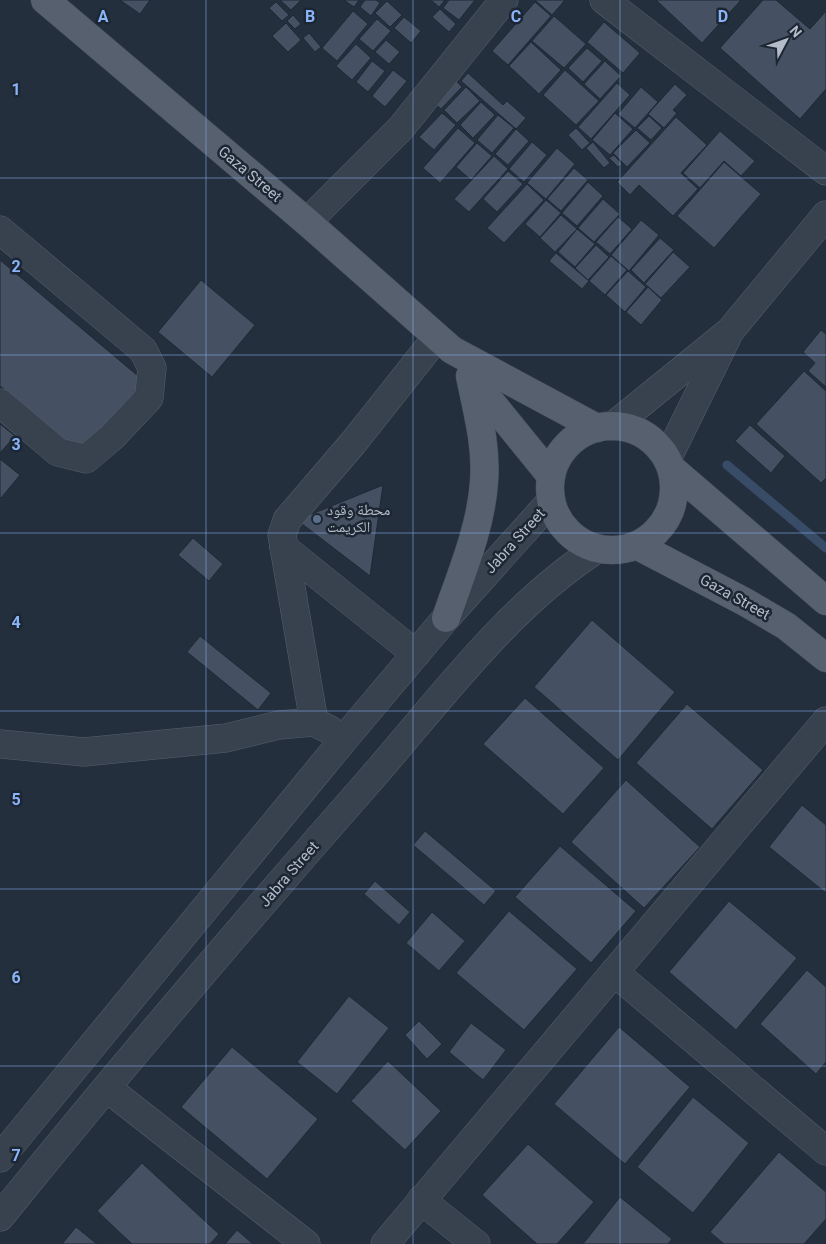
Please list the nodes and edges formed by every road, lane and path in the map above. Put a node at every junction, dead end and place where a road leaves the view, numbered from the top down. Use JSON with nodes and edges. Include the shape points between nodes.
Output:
{"nodes":[{"id":1,"x":45,"y":0,"type":"edge"},
{"id":2,"x":504,"y":0,"type":"edge"},
{"id":3,"x":604,"y":0,"type":"edge"},
{"id":4,"x":826,"y":171,"type":"edge"},
{"id":5,"x":826,"y":215,"type":"edge"},
{"id":6,"x":307,"y":222,"type":"junction"},
{"id":7,"x":0,"y":230,"type":"edge"},
{"id":8,"x":730,"y":331,"type":"junction"},
{"id":9,"x":445,"y":344,"type":"junction"},
{"id":10,"x":470,"y":376,"type":"junction"},
{"id":11,"x":0,"y":403,"type":"edge"},
{"id":12,"x":605,"y":427,"type":"junction"},
{"id":13,"x":669,"y":464,"type":"junction"},
{"id":14,"x":551,"y":488,"type":"junction"},
{"id":15,"x":638,"y":546,"type":"junction"},
{"id":16,"x":284,"y":548,"type":"junction"},
{"id":17,"x":597,"y":549,"type":"junction"},
{"id":18,"x":826,"y":601,"type":"edge"},
{"id":19,"x":446,"y":618,"type":"junction"},
{"id":20,"x":416,"y":654,"type":"junction"},
{"id":21,"x":826,"y":658,"type":"edge"},
{"id":22,"x":826,"y":721,"type":"edge"},
{"id":23,"x":314,"y":722,"type":"junction"},
{"id":24,"x":345,"y":738,"type":"junction"},
{"id":25,"x":0,"y":744,"type":"edge"},
{"id":26,"x":614,"y":972,"type":"junction"},
{"id":27,"x":107,"y":1088,"type":"junction"},
{"id":28,"x":826,"y":1151,"type":"edge"},
{"id":29,"x":0,"y":1158,"type":"edge"},
{"id":30,"x":421,"y":1200,"type":"junction"},
{"id":31,"x":0,"y":1218,"type":"edge"},
{"id":32,"x":306,"y":1244,"type":"edge"},
{"id":33,"x":385,"y":1244,"type":"edge"},
{"id":34,"x":476,"y":1244,"type":"edge"}],
"edges":[{"from":1,"to":6,"type":"main road","name":"Gaza Street"},
{"from":2,"to":6,"type":"street","via":[[401,128]]},
{"from":3,"to":4,"type":"street"},
{"from":5,"to":8,"type":"street"},
{"from":6,"to":9,"type":"main road","name":"Gaza Street"},
{"from":7,"to":11,"type":"street","via":[[143,350],[152,368],[149,398],[86,459],[58,452]]},
{"from":8,"to":12,"type":"street"},
{"from":8,"to":13,"type":"street"},
{"from":9,"to":10,"type":"main road","name":"Gaza Street"},
{"from":9,"to":12,"type":"main road","name":"Gaza Street"},
{"from":9,"to":16,"type":"street","via":[[287,520],[282,535]]},
{"from":10,"to":14,"type":"main road","name":"Gaza Street"},
{"from":10,"to":19,"type":"main road","via":[[482,431],[484,481],[480,514]]},
{"from":12,"to":13,"type":"main road","via":[[629,428],[644,435],[657,445]]},
{"from":12,"to":14,"type":"main road","via":[[576,437],[560,454]]},
{"from":13,"to":15,"type":"main road","via":[[674,492],[670,514],[656,533]]},
{"from":13,"to":18,"type":"main road"},
{"from":14,"to":17,"type":"main road","via":[[560,523],[576,539]]},
{"from":14,"to":19,"type":"street","name":"Jabra Street"},
{"from":15,"to":17,"type":"main road","via":[[618,551]]},
{"from":15,"to":21,"type":"main road","name":"Gaza Street","via":[[786,626]]},
{"from":16,"to":20,"type":"street"},
{"from":16,"to":23,"type":"street"},
{"from":17,"to":27,"type":"street","name":"Jabra Street","via":[[570,566],[492,639]]},
{"from":19,"to":20,"type":"street","name":"Jabra Street"},
{"from":20,"to":24,"type":"street","name":"Jabra Street"},
{"from":22,"to":26,"type":"street"},
{"from":23,"to":24,"type":"street"},
{"from":23,"to":25,"type":"street","via":[[279,725],[226,738],[84,752]]},
{"from":24,"to":29,"type":"street","name":"Jabra Street"},
{"from":26,"to":28,"type":"street"},
{"from":26,"to":30,"type":"street"},
{"from":27,"to":31,"type":"street","name":"Jabra Street"},
{"from":27,"to":32,"type":"street"},
{"from":30,"to":33,"type":"street"},
{"from":30,"to":34,"type":"street"}]}
